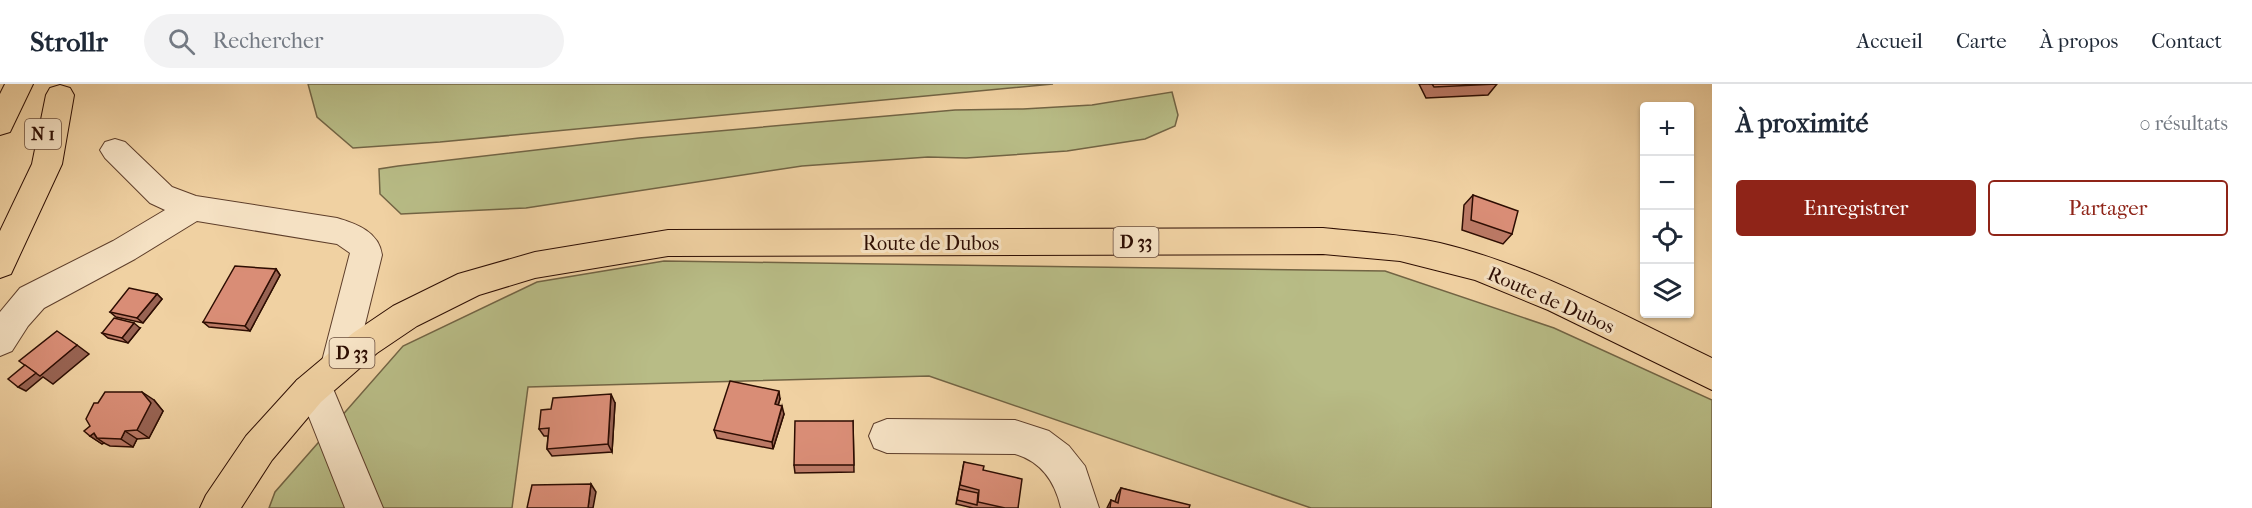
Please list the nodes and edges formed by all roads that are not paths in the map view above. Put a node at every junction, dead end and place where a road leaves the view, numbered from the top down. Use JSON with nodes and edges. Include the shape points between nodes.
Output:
{"nodes":[{"id":1,"x":10,"y":84,"type":"edge"},
{"id":2,"x":19,"y":84,"type":"edge"},
{"id":3,"x":62,"y":90,"type":"edge"},
{"id":4,"x":0,"y":101,"type":"edge"},
{"id":5,"x":0,"y":124,"type":"edge"},
{"id":6,"x":115,"y":150,"type":"dead end"},
{"id":7,"x":193,"y":208,"type":"junction"},
{"id":8,"x":0,"y":223,"type":"edge"},
{"id":9,"x":0,"y":265,"type":"edge"},
{"id":10,"x":0,"y":341,"type":"edge"},
{"id":11,"x":338,"y":365,"type":"junction"},
{"id":12,"x":1712,"y":375,"type":"edge"},
{"id":13,"x":309,"y":391,"type":"junction"},
{"id":14,"x":887,"y":436,"type":"dead end"},
{"id":15,"x":219,"y":508,"type":"edge"},
{"id":16,"x":364,"y":508,"type":"edge"},
{"id":17,"x":1080,"y":508,"type":"edge"}],
"edges":[{"from":1,"to":4,"type":"main road"},
{"from":2,"to":5,"type":"main road","number":"N 1"},
{"from":3,"to":8,"type":"main road","number":"N 1"},
{"from":3,"to":9,"type":"main road","via":[[47,164]]},
{"from":6,"to":7,"type":"street","via":[[161,195]]},
{"from":7,"to":10,"type":"street","via":[[32,298]]},
{"from":7,"to":11,"type":"street","via":[[337,231],[365,247],[364,266]]},
{"from":11,"to":12,"type":"main road","name":"Route de Dubos","number":"D 33","via":[[405,316],[470,284],[535,265],[668,243],[1323,241],[1402,249],[1473,267],[1532,288]]},
{"from":11,"to":13,"type":"main road","name":"Route de Dubos","number":"D 33"},
{"from":13,"to":15,"type":"main road","name":"Route de Dubos","number":"D 33","via":[[260,448]]},
{"from":13,"to":16,"type":"street","via":[[321,402]]},
{"from":14,"to":17,"type":"street","via":[[1015,437],[1035,443],[1056,458],[1072,478]]}]}
